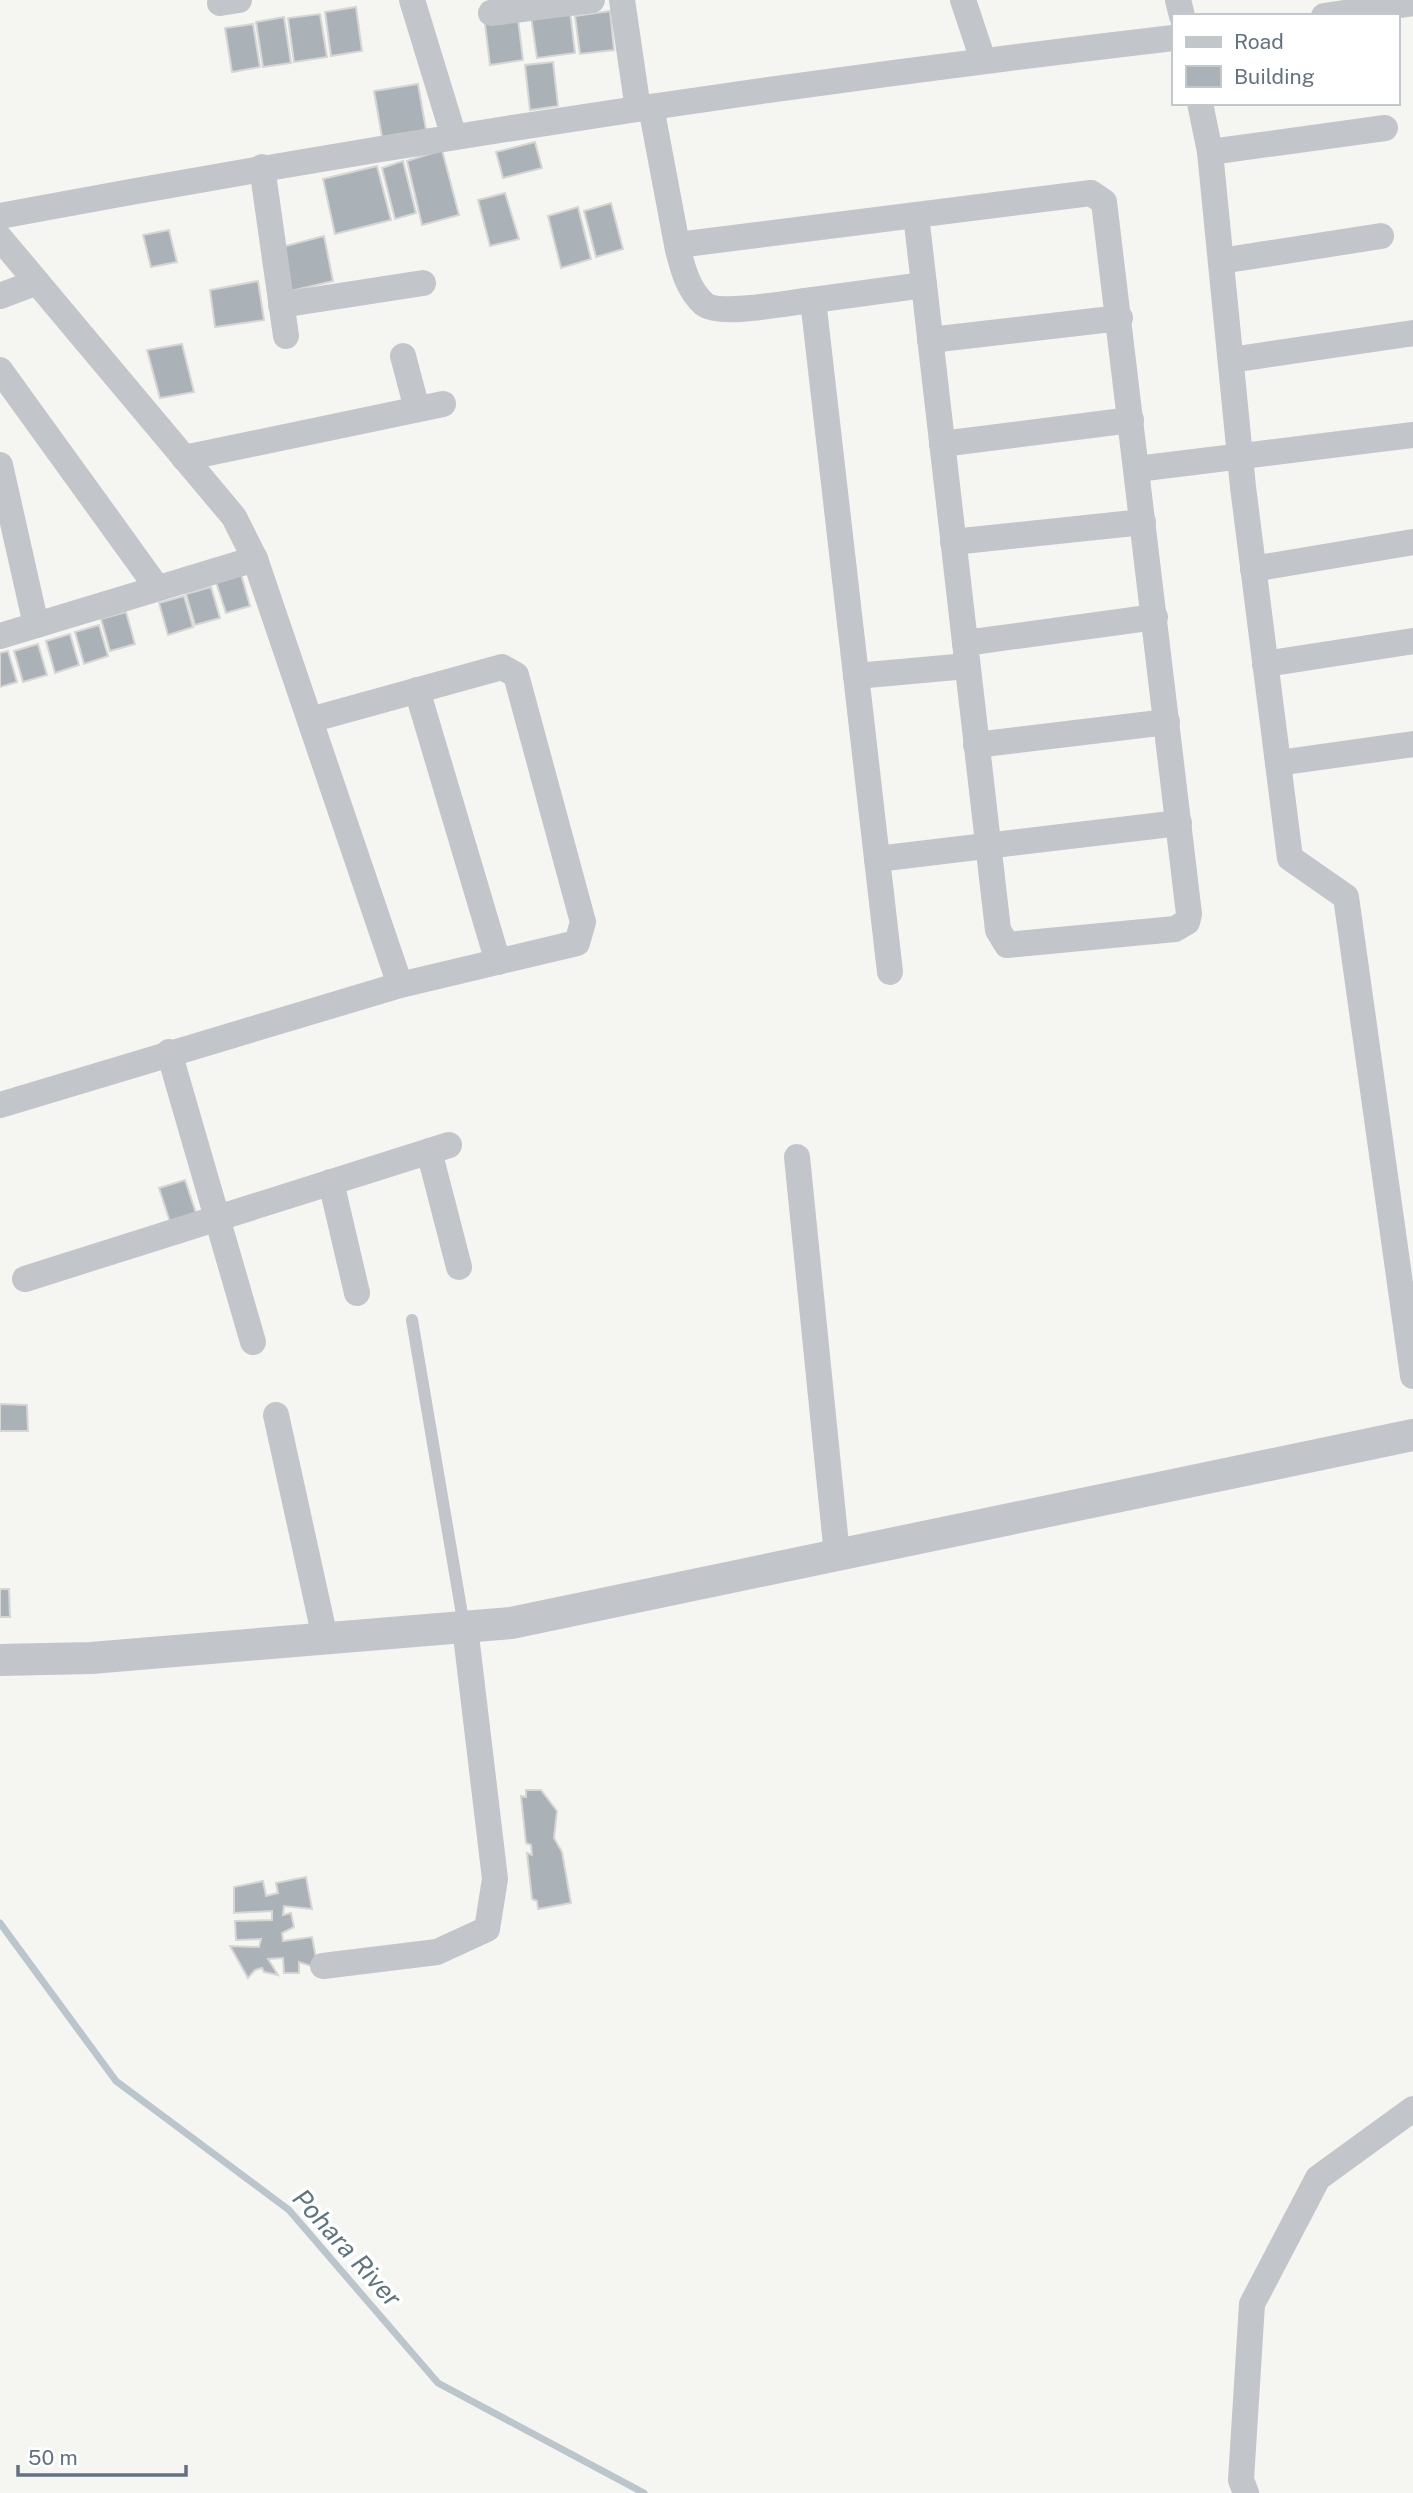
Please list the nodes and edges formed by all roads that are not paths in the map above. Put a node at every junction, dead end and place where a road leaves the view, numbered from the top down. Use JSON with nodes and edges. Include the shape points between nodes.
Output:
{"nodes":[{"id":1,"x":412,"y":0,"type":"edge"},
{"id":2,"x":592,"y":0,"type":"edge"},
{"id":3,"x":622,"y":0,"type":"edge"},
{"id":4,"x":963,"y":0,"type":"edge"},
{"id":5,"x":1413,"y":3,"type":"edge"},
{"id":6,"x":491,"y":13,"type":"dead end"},
{"id":7,"x":1338,"y":14,"type":"edge"},
{"id":8,"x":1172,"y":38,"type":"edge"},
{"id":9,"x":983,"y":60,"type":"junction"},
{"id":10,"x":1200,"y":105,"type":"edge"},
{"id":11,"x":644,"y":108,"type":"junction"},
{"id":12,"x":1385,"y":128,"type":"dead end"},
{"id":13,"x":454,"y":137,"type":"junction"},
{"id":14,"x":1210,"y":152,"type":"junction"},
{"id":15,"x":262,"y":167,"type":"junction"},
{"id":16,"x":916,"y":215,"type":"junction"},
{"id":17,"x":0,"y":216,"type":"edge"},
{"id":18,"x":1381,"y":236,"type":"dead end"},
{"id":19,"x":0,"y":238,"type":"edge"},
{"id":20,"x":678,"y":246,"type":"junction"},
{"id":21,"x":1221,"y":261,"type":"junction"},
{"id":22,"x":37,"y":282,"type":"junction"},
{"id":23,"x":423,"y":284,"type":"dead end"},
{"id":24,"x":924,"y":285,"type":"junction"},
{"id":25,"x":0,"y":296,"type":"edge"},
{"id":26,"x":813,"y":300,"type":"junction"},
{"id":27,"x":281,"y":305,"type":"junction"},
{"id":28,"x":1119,"y":318,"type":"junction"},
{"id":29,"x":1413,"y":333,"type":"edge"},
{"id":30,"x":286,"y":336,"type":"dead end"},
{"id":31,"x":930,"y":340,"type":"junction"},
{"id":32,"x":403,"y":356,"type":"dead end"},
{"id":33,"x":1231,"y":360,"type":"junction"},
{"id":34,"x":0,"y":370,"type":"edge"},
{"id":35,"x":1132,"y":420,"type":"junction"},
{"id":36,"x":1413,"y":435,"type":"edge"},
{"id":37,"x":942,"y":444,"type":"junction"},
{"id":38,"x":184,"y":458,"type":"junction"},
{"id":39,"x":1241,"y":458,"type":"junction"},
{"id":40,"x":0,"y":465,"type":"edge"},
{"id":41,"x":1137,"y":469,"type":"junction"},
{"id":42,"x":1143,"y":522,"type":"junction"},
{"id":43,"x":953,"y":542,"type":"junction"},
{"id":44,"x":1413,"y":542,"type":"edge"},
{"id":45,"x":255,"y":559,"type":"junction"},
{"id":46,"x":1254,"y":569,"type":"junction"},
{"id":47,"x":156,"y":586,"type":"junction"},
{"id":48,"x":1155,"y":617,"type":"junction"},
{"id":49,"x":36,"y":625,"type":"junction"},
{"id":50,"x":0,"y":636,"type":"edge"},
{"id":51,"x":1413,"y":641,"type":"edge"},
{"id":52,"x":966,"y":654,"type":"junction"},
{"id":53,"x":1265,"y":664,"type":"junction"},
{"id":54,"x":856,"y":676,"type":"junction"},
{"id":55,"x":417,"y":690,"type":"junction"},
{"id":56,"x":310,"y":720,"type":"junction"},
{"id":57,"x":1167,"y":722,"type":"junction"},
{"id":58,"x":1413,"y":744,"type":"edge"},
{"id":59,"x":976,"y":745,"type":"junction"},
{"id":60,"x":1278,"y":763,"type":"junction"},
{"id":61,"x":1179,"y":823,"type":"junction"},
{"id":62,"x":988,"y":846,"type":"junction"},
{"id":63,"x":877,"y":859,"type":"junction"},
{"id":64,"x":498,"y":962,"type":"junction"},
{"id":65,"x":890,"y":972,"type":"dead end"},
{"id":66,"x":400,"y":985,"type":"junction"},
{"id":67,"x":169,"y":1052,"type":"junction"},
{"id":68,"x":0,"y":1105,"type":"edge"},
{"id":69,"x":797,"y":1157,"type":"dead end"},
{"id":70,"x":331,"y":1182,"type":"junction"},
{"id":71,"x":217,"y":1219,"type":"junction"},
{"id":72,"x":459,"y":1267,"type":"dead end"},
{"id":73,"x":25,"y":1279,"type":"dead end"},
{"id":74,"x":357,"y":1293,"type":"dead end"},
{"id":75,"x":412,"y":1320,"type":"dead end"},
{"id":76,"x":253,"y":1342,"type":"dead end"},
{"id":77,"x":1413,"y":1376,"type":"edge"},
{"id":78,"x":276,"y":1415,"type":"dead end"},
{"id":79,"x":1413,"y":1435,"type":"edge"},
{"id":80,"x":837,"y":1555,"type":"junction"},
{"id":81,"x":465,"y":1627,"type":"junction"},
{"id":82,"x":325,"y":1638,"type":"junction"},
{"id":83,"x":0,"y":1660,"type":"edge"},
{"id":84,"x":323,"y":1966,"type":"dead end"},
{"id":85,"x":1413,"y":2109,"type":"edge"},
{"id":86,"x":1246,"y":2493,"type":"edge"}],
"edges":[{"from":1,"to":13,"type":"street"},
{"from":2,"to":6,"type":"street"},
{"from":3,"to":11,"type":"street"},
{"from":4,"to":9,"type":"street"},
{"from":5,"to":7,"type":"street"},
{"from":8,"to":9,"type":"street"},
{"from":9,"to":11,"type":"street"},
{"from":10,"to":14,"type":"street"},
{"from":11,"to":13,"type":"street"},
{"from":11,"to":20,"type":"street"},
{"from":12,"to":14,"type":"street"},
{"from":13,"to":15,"type":"street"},
{"from":14,"to":21,"type":"street"},
{"from":15,"to":17,"type":"street"},
{"from":15,"to":27,"type":"street"},
{"from":16,"to":20,"type":"street"},
{"from":16,"to":24,"type":"street"},
{"from":16,"to":28,"type":"street","via":[[1091,193],[1098,196],[1107,210]]},
{"from":18,"to":21,"type":"street"},
{"from":19,"to":22,"type":"street"},
{"from":20,"to":26,"type":"street","via":[[688,282],[712,308]]},
{"from":21,"to":33,"type":"street"},
{"from":22,"to":25,"type":"street"},
{"from":22,"to":38,"type":"street"},
{"from":23,"to":27,"type":"street"},
{"from":24,"to":26,"type":"street"},
{"from":24,"to":31,"type":"street"},
{"from":26,"to":54,"type":"street"},
{"from":27,"to":30,"type":"street"},
{"from":28,"to":31,"type":"street"},
{"from":28,"to":35,"type":"street"},
{"from":29,"to":33,"type":"street"},
{"from":31,"to":37,"type":"street"},
{"from":32,"to":38,"type":"street","via":[[430,406]]},
{"from":33,"to":39,"type":"street"},
{"from":34,"to":47,"type":"street"},
{"from":35,"to":37,"type":"street"},
{"from":35,"to":41,"type":"street"},
{"from":36,"to":39,"type":"street"},
{"from":37,"to":43,"type":"street"},
{"from":38,"to":45,"type":"street","via":[[234,517]]},
{"from":39,"to":41,"type":"street"},
{"from":39,"to":46,"type":"street"},
{"from":40,"to":49,"type":"street"},
{"from":41,"to":42,"type":"street"},
{"from":42,"to":43,"type":"street"},
{"from":42,"to":48,"type":"street"},
{"from":43,"to":52,"type":"street"},
{"from":44,"to":46,"type":"street"},
{"from":45,"to":47,"type":"street"},
{"from":45,"to":56,"type":"street"},
{"from":46,"to":53,"type":"street"},
{"from":47,"to":49,"type":"street"},
{"from":48,"to":52,"type":"street"},
{"from":48,"to":57,"type":"street"},
{"from":49,"to":50,"type":"street"},
{"from":51,"to":53,"type":"street"},
{"from":52,"to":54,"type":"street"},
{"from":52,"to":59,"type":"street"},
{"from":53,"to":60,"type":"street"},
{"from":54,"to":63,"type":"street"},
{"from":55,"to":56,"type":"street"},
{"from":55,"to":64,"type":"street"},
{"from":55,"to":64,"type":"street","via":[[502,667],[516,675],[583,922],[578,943]]},
{"from":56,"to":66,"type":"street"},
{"from":57,"to":59,"type":"street"},
{"from":57,"to":61,"type":"street"},
{"from":58,"to":60,"type":"street"},
{"from":59,"to":62,"type":"street"},
{"from":60,"to":77,"type":"street","via":[[1290,858],[1346,897]]},
{"from":61,"to":62,"type":"street"},
{"from":61,"to":62,"type":"street","via":[[1189,914],[1175,929],[1007,945],[998,930]]},
{"from":62,"to":63,"type":"street"},
{"from":63,"to":65,"type":"street"},
{"from":64,"to":66,"type":"street"},
{"from":66,"to":67,"type":"street"},
{"from":67,"to":68,"type":"street"},
{"from":67,"to":71,"type":"street"},
{"from":69,"to":80,"type":"street"},
{"from":70,"to":71,"type":"street"},
{"from":70,"to":72,"type":"street","via":[[439,1148]]},
{"from":70,"to":74,"type":"street"},
{"from":71,"to":73,"type":"street"},
{"from":71,"to":76,"type":"street"},
{"from":75,"to":81,"type":"lane"},
{"from":78,"to":82,"type":"street"},
{"from":79,"to":80,"type":"street"},
{"from":80,"to":81,"type":"street","via":[[512,1623]]},
{"from":81,"to":82,"type":"street"},
{"from":81,"to":84,"type":"street","via":[[495,1879],[487,1929],[437,1952]]},
{"from":82,"to":83,"type":"street","via":[[91,1658]]},
{"from":85,"to":86,"type":"street","via":[[1318,2178],[1252,2304],[1241,2480]]}]}
